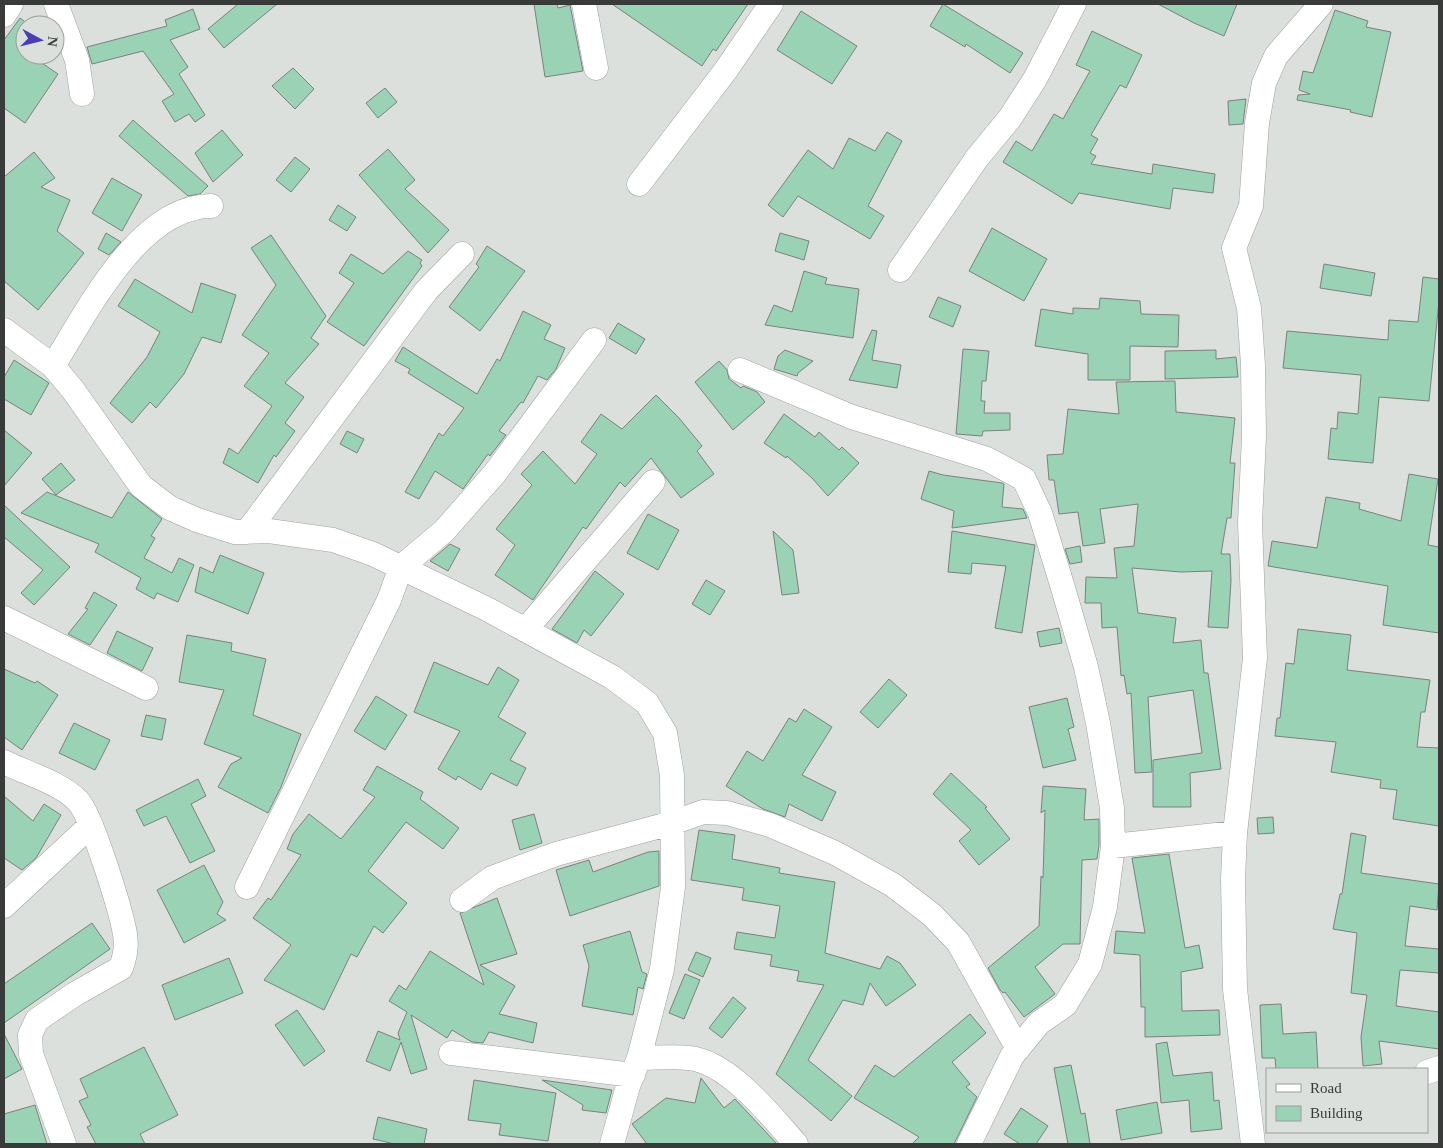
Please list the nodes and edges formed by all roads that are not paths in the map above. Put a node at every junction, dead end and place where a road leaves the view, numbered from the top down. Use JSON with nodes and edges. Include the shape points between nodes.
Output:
{"nodes":[{"id":1,"x":11,"y":4,"type":"edge"},
{"id":2,"x":56,"y":4,"type":"edge"},
{"id":3,"x":584,"y":4,"type":"edge"},
{"id":4,"x":771,"y":4,"type":"edge"},
{"id":5,"x":1074,"y":4,"type":"edge"},
{"id":6,"x":1313,"y":8,"type":"edge"},
{"id":7,"x":4,"y":15,"type":"edge"},
{"id":8,"x":596,"y":68,"type":"dead end"},
{"id":9,"x":82,"y":94,"type":"dead end"},
{"id":10,"x":639,"y":184,"type":"dead end"},
{"id":11,"x":211,"y":206,"type":"dead end"},
{"id":12,"x":462,"y":254,"type":"dead end"},
{"id":13,"x":900,"y":270,"type":"dead end"},
{"id":14,"x":4,"y":330,"type":"edge"},
{"id":15,"x":594,"y":340,"type":"dead end"},
{"id":16,"x":53,"y":366,"type":"junction"},
{"id":17,"x":740,"y":370,"type":"dead end"},
{"id":18,"x":653,"y":482,"type":"dead end"},
{"id":19,"x":247,"y":532,"type":"junction"},
{"id":20,"x":401,"y":567,"type":"junction"},
{"id":21,"x":4,"y":618,"type":"edge"},
{"id":22,"x":525,"y":630,"type":"junction"},
{"id":23,"x":146,"y":688,"type":"dead end"},
{"id":24,"x":4,"y":762,"type":"edge"},
{"id":25,"x":672,"y":823,"type":"junction"},
{"id":26,"x":91,"y":825,"type":"junction"},
{"id":27,"x":1235,"y":833,"type":"junction"},
{"id":28,"x":1113,"y":846,"type":"junction"},
{"id":29,"x":247,"y":887,"type":"dead end"},
{"id":30,"x":462,"y":900,"type":"dead end"},
{"id":31,"x":4,"y":906,"type":"edge"},
{"id":32,"x":1018,"y":1049,"type":"junction"},
{"id":33,"x":451,"y":1053,"type":"dead end"},
{"id":34,"x":636,"y":1067,"type":"junction"},
{"id":35,"x":64,"y":1144,"type":"edge"},
{"id":36,"x":612,"y":1144,"type":"edge"},
{"id":37,"x":796,"y":1144,"type":"edge"},
{"id":38,"x":969,"y":1144,"type":"edge"},
{"id":39,"x":1253,"y":1144,"type":"edge"}],
"edges":[{"from":1,"to":7,"type":"street"},
{"from":2,"to":9,"type":"street","via":[[77,60]]},
{"from":3,"to":8,"type":"street"},
{"from":4,"to":10,"type":"street","via":[[726,70]]},
{"from":5,"to":13,"type":"street","via":[[1035,79],[1010,118],[977,158]]},
{"from":6,"to":27,"type":"street","via":[[1276,56],[1264,83],[1257,123],[1251,206],[1234,248],[1249,308],[1253,365],[1250,522],[1255,658]]},
{"from":11,"to":16,"type":"street","via":[[196,206],[178,213],[141,239],[116,269]]},
{"from":12,"to":19,"type":"street","via":[[426,291]]},
{"from":14,"to":16,"type":"street"},
{"from":15,"to":20,"type":"street","via":[[495,473],[444,531]]},
{"from":16,"to":19,"type":"street","via":[[141,486],[170,508],[196,520],[235,532]]},
{"from":17,"to":28,"type":"street","via":[[852,417],[987,460],[1024,479],[1040,513],[1086,667],[1110,798]]},
{"from":18,"to":22,"type":"street"},
{"from":19,"to":20,"type":"street","via":[[269,531],[333,540]]},
{"from":20,"to":22,"type":"street"},
{"from":20,"to":29,"type":"street","via":[[389,600]]},
{"from":21,"to":23,"type":"street"},
{"from":22,"to":25,"type":"street","via":[[612,677],[647,703],[665,733],[672,775]]},
{"from":24,"to":26,"type":"street","via":[[66,791],[80,803]]},
{"from":25,"to":30,"type":"street","via":[[556,854],[492,878]]},
{"from":25,"to":32,"type":"street","via":[[703,812],[727,813],[835,853],[893,885],[932,915],[958,942]]},
{"from":25,"to":34,"type":"street","via":[[673,887],[662,968]]},
{"from":26,"to":31,"type":"street"},
{"from":26,"to":35,"type":"street","via":[[125,934],[126,953],[121,968],[37,1020],[30,1035],[30,1054]]},
{"from":27,"to":28,"type":"street"},
{"from":27,"to":39,"type":"street","via":[[1234,989]]},
{"from":28,"to":32,"type":"street","via":[[1105,907],[1090,964],[1065,1005],[1039,1023]]},
{"from":32,"to":38,"type":"street"},
{"from":33,"to":34,"type":"street"},
{"from":34,"to":36,"type":"street"},
{"from":34,"to":37,"type":"street","via":[[691,1058],[721,1069],[763,1107]]}]}
